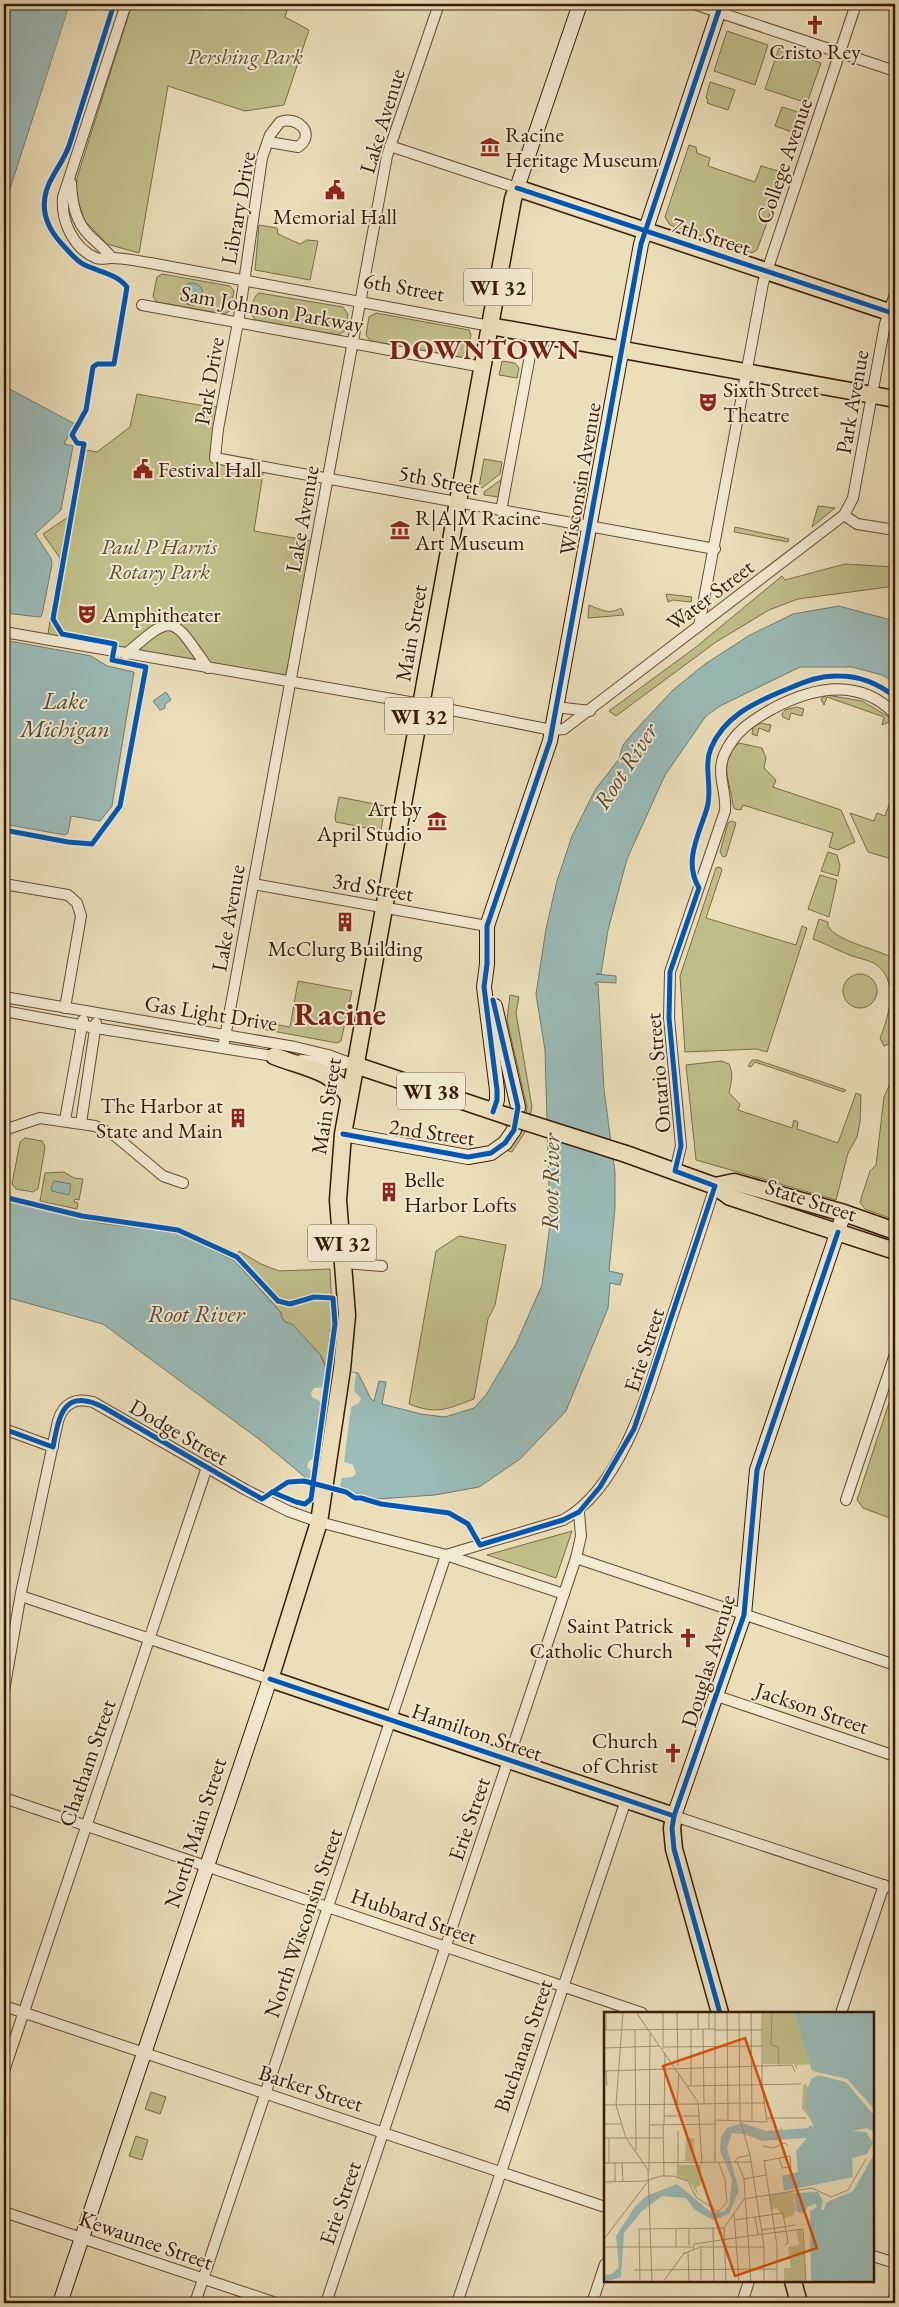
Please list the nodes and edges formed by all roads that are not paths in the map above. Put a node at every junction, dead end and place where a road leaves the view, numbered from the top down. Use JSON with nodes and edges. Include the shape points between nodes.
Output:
{"nodes":[{"id":1,"x":126,"y":4,"type":"edge"},
{"id":2,"x":439,"y":4,"type":"edge"},
{"id":3,"x":580,"y":4,"type":"edge"},
{"id":4,"x":694,"y":4,"type":"edge"},
{"id":5,"x":856,"y":4,"type":"edge"},
{"id":6,"x":720,"y":8,"type":"edge"},
{"id":7,"x":840,"y":52,"type":"junction"},
{"id":8,"x":895,"y":71,"type":"edge"},
{"id":9,"x":269,"y":142,"type":"dead end"},
{"id":10,"x":390,"y":146,"type":"junction"},
{"id":11,"x":70,"y":179,"type":"junction"},
{"id":12,"x":517,"y":188,"type":"junction"},
{"id":13,"x":644,"y":231,"type":"junction"},
{"id":14,"x":112,"y":258,"type":"junction"},
{"id":15,"x":766,"y":271,"type":"junction"},
{"id":16,"x":244,"y":280,"type":"junction"},
{"id":17,"x":895,"y":294,"type":"edge"},
{"id":18,"x":360,"y":302,"type":"junction"},
{"id":19,"x":142,"y":304,"type":"dead end"},
{"id":20,"x":892,"y":313,"type":"edge"},
{"id":21,"x":238,"y":322,"type":"junction"},
{"id":22,"x":490,"y":326,"type":"junction"},
{"id":23,"x":534,"y":334,"type":"junction"},
{"id":24,"x":353,"y":344,"type":"junction"},
{"id":25,"x":620,"y":350,"type":"junction"},
{"id":26,"x":483,"y":366,"type":"junction"},
{"id":27,"x":747,"y":372,"type":"junction"},
{"id":28,"x":873,"y":395,"type":"junction"},
{"id":29,"x":895,"y":399,"type":"edge"},
{"id":30,"x":216,"y":458,"type":"joint"},
{"id":31,"x":328,"y":478,"type":"junction"},
{"id":32,"x":458,"y":503,"type":"junction"},
{"id":33,"x":501,"y":511,"type":"junction"},
{"id":34,"x":844,"y":515,"type":"junction"},
{"id":35,"x":588,"y":526,"type":"junction"},
{"id":36,"x":895,"y":530,"type":"edge"},
{"id":37,"x":715,"y":549,"type":"junction"},
{"id":38,"x":699,"y":626,"type":"junction"},
{"id":39,"x":4,"y":632,"type":"edge"},
{"id":40,"x":126,"y":654,"type":"junction"},
{"id":41,"x":208,"y":668,"type":"junction"},
{"id":42,"x":292,"y":682,"type":"junction"},
{"id":43,"x":421,"y":704,"type":"junction"},
{"id":44,"x":555,"y":707,"type":"junction"},
{"id":45,"x":590,"y":710,"type":"junction"},
{"id":46,"x":895,"y":714,"type":"edge"},
{"id":47,"x":552,"y":730,"type":"junction"},
{"id":48,"x":4,"y":884,"type":"edge"},
{"id":49,"x":253,"y":884,"type":"junction"},
{"id":50,"x":384,"y":907,"type":"junction"},
{"id":51,"x":487,"y":926,"type":"junction"},
{"id":52,"x":487,"y":964,"type":"junction"},
{"id":53,"x":4,"y":997,"type":"edge"},
{"id":54,"x":65,"y":1008,"type":"junction"},
{"id":55,"x":4,"y":1011,"type":"edge"},
{"id":56,"x":84,"y":1012,"type":"junction"},
{"id":57,"x":98,"y":1014,"type":"junction"},
{"id":58,"x":82,"y":1026,"type":"junction"},
{"id":59,"x":96,"y":1028,"type":"junction"},
{"id":60,"x":226,"y":1034,"type":"junction"},
{"id":61,"x":223,"y":1048,"type":"junction"},
{"id":62,"x":274,"y":1056,"type":"junction"},
{"id":63,"x":355,"y":1065,"type":"junction"},
{"id":64,"x":349,"y":1097,"type":"junction"},
{"id":65,"x":500,"y":1114,"type":"junction"},
{"id":66,"x":65,"y":1120,"type":"junction"},
{"id":67,"x":81,"y":1123,"type":"junction"},
{"id":68,"x":4,"y":1130,"type":"edge"},
{"id":69,"x":343,"y":1134,"type":"junction"},
{"id":70,"x":510,"y":1137,"type":"joint"},
{"id":71,"x":675,"y":1171,"type":"junction"},
{"id":72,"x":183,"y":1182,"type":"dead end"},
{"id":73,"x":715,"y":1186,"type":"junction"},
{"id":74,"x":844,"y":1213,"type":"junction"},
{"id":75,"x":895,"y":1231,"type":"edge"},
{"id":76,"x":838,"y":1232,"type":"junction"},
{"id":77,"x":895,"y":1251,"type":"edge"},
{"id":78,"x":344,"y":1263,"type":"junction"},
{"id":79,"x":382,"y":1266,"type":"dead end"},
{"id":80,"x":895,"y":1354,"type":"edge"},
{"id":81,"x":342,"y":1369,"type":"joint"},
{"id":82,"x":4,"y":1429,"type":"edge"},
{"id":83,"x":53,"y":1446,"type":"junction"},
{"id":84,"x":207,"y":1467,"type":"junction"},
{"id":85,"x":846,"y":1500,"type":"dead end"},
{"id":86,"x":579,"y":1512,"type":"junction"},
{"id":87,"x":319,"y":1522,"type":"junction"},
{"id":88,"x":446,"y":1555,"type":"junction"},
{"id":89,"x":576,"y":1558,"type":"junction"},
{"id":90,"x":564,"y":1594,"type":"junction"},
{"id":91,"x":21,"y":1596,"type":"junction"},
{"id":92,"x":744,"y":1615,"type":"junction"},
{"id":93,"x":148,"y":1639,"type":"junction"},
{"id":94,"x":895,"y":1665,"type":"edge"},
{"id":95,"x":270,"y":1680,"type":"junction"},
{"id":96,"x":4,"y":1691,"type":"edge"},
{"id":97,"x":717,"y":1696,"type":"junction"},
{"id":98,"x":391,"y":1721,"type":"junction"},
{"id":99,"x":895,"y":1756,"type":"edge"},
{"id":100,"x":508,"y":1760,"type":"junction"},
{"id":101,"x":4,"y":1798,"type":"edge"},
{"id":102,"x":626,"y":1800,"type":"junction"},
{"id":103,"x":674,"y":1816,"type":"junction"},
{"id":104,"x":86,"y":1825,"type":"junction"},
{"id":105,"x":207,"y":1866,"type":"junction"},
{"id":106,"x":884,"y":1885,"type":"junction"},
{"id":107,"x":895,"y":1889,"type":"edge"},
{"id":108,"x":329,"y":1906,"type":"junction"},
{"id":109,"x":446,"y":1946,"type":"junction"},
{"id":110,"x":563,"y":1987,"type":"junction"},
{"id":111,"x":4,"y":2006,"type":"edge"},
{"id":112,"x":24,"y":2012,"type":"junction"},
{"id":113,"x":639,"y":2012,"type":"edge"},
{"id":114,"x":720,"y":2012,"type":"edge"},
{"id":115,"x":840,"y":2012,"type":"edge"},
{"id":116,"x":145,"y":2053,"type":"junction"},
{"id":117,"x":4,"y":2071,"type":"edge"},
{"id":118,"x":266,"y":2093,"type":"junction"},
{"id":119,"x":384,"y":2132,"type":"junction"},
{"id":120,"x":501,"y":2172,"type":"junction"},
{"id":121,"x":604,"y":2207,"type":"edge"},
{"id":122,"x":4,"y":2212,"type":"edge"},
{"id":123,"x":82,"y":2238,"type":"junction"},
{"id":124,"x":874,"y":2256,"type":"edge"},
{"id":125,"x":895,"y":2264,"type":"edge"},
{"id":126,"x":604,"y":2267,"type":"edge"},
{"id":127,"x":204,"y":2279,"type":"junction"},
{"id":128,"x":749,"y":2282,"type":"edge"},
{"id":129,"x":793,"y":2282,"type":"edge"},
{"id":130,"x":895,"y":2295,"type":"edge"},
{"id":131,"x":60,"y":2303,"type":"edge"},
{"id":132,"x":195,"y":2303,"type":"edge"},
{"id":133,"x":276,"y":2303,"type":"edge"},
{"id":134,"x":326,"y":2303,"type":"edge"},
{"id":135,"x":457,"y":2303,"type":"edge"},
{"id":136,"x":592,"y":2303,"type":"edge"},
{"id":137,"x":742,"y":2303,"type":"edge"},
{"id":138,"x":799,"y":2303,"type":"edge"},
{"id":139,"x":892,"y":2303,"type":"edge"}],
"edges":[{"from":1,"to":11,"type":"street"},
{"from":2,"to":10,"type":"street","name":"Lake Avenue"},
{"from":3,"to":12,"type":"street","name":"Main Street"},
{"from":4,"to":6,"type":"street"},
{"from":5,"to":7,"type":"street","name":"College Avenue"},
{"from":6,"to":7,"type":"street"},
{"from":6,"to":13,"type":"street","name":"Wisconsin Avenue"},
{"from":7,"to":8,"type":"street"},
{"from":7,"to":15,"type":"street","name":"College Avenue"},
{"from":9,"to":16,"type":"street","name":"Library Drive","via":[[262,158]]},
{"from":10,"to":12,"type":"street","name":"7th Street"},
{"from":10,"to":18,"type":"street","name":"Lake Avenue"},
{"from":11,"to":14,"type":"street","via":[[74,209],[80,223]]},
{"from":11,"to":14,"type":"street","name":"6th Street","via":[[62,205],[69,230],[87,252],[98,259]]},
{"from":12,"to":13,"type":"main road","name":"7th Street"},
{"from":12,"to":22,"type":"main road","name":"Main Street","number":"WI 32"},
{"from":13,"to":15,"type":"main road","name":"7th Street"},
{"from":13,"to":25,"type":"street","name":"Wisconsin Avenue"},
{"from":14,"to":16,"type":"street","name":"6th Street"},
{"from":15,"to":20,"type":"main road","name":"7th Street"},
{"from":15,"to":27,"type":"street","name":"College Avenue"},
{"from":16,"to":18,"type":"street","name":"6th Street"},
{"from":16,"to":21,"type":"street","name":"Park Drive"},
{"from":17,"to":20,"type":"street","name":"Park Avenue"},
{"from":18,"to":22,"type":"street","name":"6th Street"},
{"from":18,"to":24,"type":"street","name":"Lake Avenue"},
{"from":19,"to":21,"type":"street","name":"Sam Johnson Parkway"},
{"from":20,"to":28,"type":"street","name":"Park Avenue"},
{"from":21,"to":24,"type":"street","name":"Sam Johnson Parkway"},
{"from":21,"to":30,"type":"street","name":"Park Drive","via":[[219,422]]},
{"from":22,"to":23,"type":"main road","name":"6th Street"},
{"from":22,"to":26,"type":"main road","name":"Main Street","number":"WI 32"},
{"from":23,"to":25,"type":"main road","name":"6th Street"},
{"from":23,"to":33,"type":"street"},
{"from":24,"to":26,"type":"street","name":"Sam Johnson Parkway"},
{"from":24,"to":31,"type":"street","name":"Lake Avenue"},
{"from":25,"to":27,"type":"main road","name":"6th Street"},
{"from":25,"to":35,"type":"street","name":"Wisconsin Avenue"},
{"from":26,"to":32,"type":"main road","name":"Main Street","number":"WI 32"},
{"from":27,"to":28,"type":"main road","name":"6th Street"},
{"from":27,"to":37,"type":"street","name":"College Avenue"},
{"from":28,"to":29,"type":"main road","name":"6th Street"},
{"from":28,"to":34,"type":"street","name":"Park Avenue","via":[[854,498]]},
{"from":30,"to":31,"type":"street","name":"5th Street"},
{"from":31,"to":32,"type":"street","name":"5th Street"},
{"from":31,"to":42,"type":"street","name":"Lake Avenue"},
{"from":32,"to":33,"type":"street","name":"5th Street"},
{"from":32,"to":43,"type":"main road","name":"Main Street","number":"WI 32"},
{"from":33,"to":35,"type":"street","name":"5th Street"},
{"from":34,"to":36,"type":"street","via":[[857,524]]},
{"from":34,"to":38,"type":"street","name":"Water Street"},
{"from":35,"to":37,"type":"street","name":"5th Street"},
{"from":35,"to":44,"type":"street","name":"Wisconsin Avenue"},
{"from":37,"to":38,"type":"street","name":"College Avenue"},
{"from":38,"to":45,"type":"street","name":"Water Street"},
{"from":39,"to":40,"type":"street"},
{"from":40,"to":41,"type":"street"},
{"from":40,"to":41,"type":"street","via":[[154,629],[173,625],[185,635]]},
{"from":41,"to":42,"type":"street"},
{"from":42,"to":43,"type":"street"},
{"from":42,"to":49,"type":"street","name":"Lake Avenue"},
{"from":43,"to":47,"type":"street"},
{"from":43,"to":50,"type":"main road","name":"Main Street","number":"WI 32"},
{"from":44,"to":45,"type":"street"},
{"from":44,"to":47,"type":"street","name":"Wisconsin Avenue"},
{"from":45,"to":47,"type":"street","name":"Water Street","via":[[564,729]]},
{"from":46,"to":71,"type":"street","name":"Ontario Street","via":[[870,696],[831,688],[797,697],[743,727],[732,741],[720,773],[726,796],[725,811],[670,972],[669,1018],[681,1146]]},
{"from":47,"to":51,"type":"street","name":"Wisconsin Avenue"},
{"from":48,"to":54,"type":"street","via":[[68,895],[77,903],[80,916]]},
{"from":49,"to":50,"type":"street","name":"3rd Street"},
{"from":49,"to":60,"type":"street","name":"Lake Avenue"},
{"from":50,"to":51,"type":"street","name":"3rd Street"},
{"from":50,"to":63,"type":"main road","name":"Main Street","number":"WI 32"},
{"from":51,"to":52,"type":"street","name":"Wisconsin Avenue"},
{"from":52,"to":65,"type":"street","name":"Wisconsin Avenue","via":[[484,987]]},
{"from":52,"to":70,"type":"street","name":"Wisconsin Avenue","via":[[518,1107],[518,1118]]},
{"from":53,"to":54,"type":"street","name":"Gas Light Drive"},
{"from":54,"to":56,"type":"street","name":"Gas Light Drive"},
{"from":55,"to":58,"type":"street","name":"Gas Light Drive"},
{"from":56,"to":57,"type":"street","name":"Gas Light Drive"},
{"from":56,"to":58,"type":"street"},
{"from":57,"to":59,"type":"street"},
{"from":57,"to":60,"type":"street","name":"Gas Light Drive"},
{"from":58,"to":59,"type":"street","name":"Gas Light Drive"},
{"from":58,"to":66,"type":"street"},
{"from":59,"to":61,"type":"street","name":"Gas Light Drive"},
{"from":59,"to":67,"type":"street"},
{"from":60,"to":61,"type":"street","name":"Lake Avenue"},
{"from":60,"to":63,"type":"street","name":"Gas Light Drive","via":[[317,1051]]},
{"from":61,"to":62,"type":"street","name":"Gas Light Drive"},
{"from":62,"to":63,"type":"street","name":"Gas Light Drive"},
{"from":62,"to":64,"type":"main road","via":[[332,1078]]},
{"from":63,"to":64,"type":"main road","name":"Main Street","number":"WI 32"},
{"from":63,"to":65,"type":"main road","name":"State Street","number":"WI 38"},
{"from":64,"to":69,"type":"main road","name":"Main Street","number":"WI 32"},
{"from":65,"to":71,"type":"main road","name":"State Street","number":"WI 38","bridge":true},
{"from":66,"to":67,"type":"street"},
{"from":66,"to":68,"type":"street","via":[[40,1118]]},
{"from":67,"to":72,"type":"street","via":[[105,1130],[157,1172]]},
{"from":69,"to":70,"type":"street","name":"2nd Street","via":[[468,1157],[491,1153]]},
{"from":69,"to":78,"type":"main road","name":"Main Street","number":"WI 32","via":[[338,1200]]},
{"from":71,"to":73,"type":"main road","name":"State Street","number":"WI 38"},
{"from":73,"to":74,"type":"main road","name":"State Street","number":"WI 38","via":[[734,1182]]},
{"from":73,"to":76,"type":"main road","name":"State Street","number":"WI 38","via":[[730,1197]]},
{"from":73,"to":86,"type":"street","name":"Erie Street","via":[[634,1429],[600,1487]]},
{"from":74,"to":75,"type":"main road","name":"State Street","number":"WI 38"},
{"from":74,"to":76,"type":"street","name":"Douglas Avenue"},
{"from":76,"to":77,"type":"main road","name":"State Street","number":"WI 38"},
{"from":76,"to":92,"type":"street","name":"Douglas Avenue","via":[[757,1470]]},
{"from":78,"to":79,"type":"street"},
{"from":78,"to":81,"type":"main road","name":"Main Street","number":"WI 32","via":[[347,1315]]},
{"from":80,"to":85,"type":"street"},
{"from":81,"to":87,"type":"main road","name":"North Main Street","number":"WI 32"},
{"from":82,"to":83,"type":"street"},
{"from":83,"to":84,"type":"street","name":"Dodge Street","via":[[60,1414],[77,1400],[93,1402]]},
{"from":83,"to":91,"type":"street"},
{"from":84,"to":87,"type":"street","name":"Dodge Street","via":[[266,1501]]},
{"from":84,"to":93,"type":"street","name":"Chatham Street"},
{"from":86,"to":88,"type":"street","via":[[563,1520]]},
{"from":86,"to":89,"type":"street","name":"Erie Street","via":[[581,1536]]},
{"from":87,"to":88,"type":"street","name":"Dodge Street"},
{"from":87,"to":95,"type":"main road","name":"North Main Street","number":"WI 32"},
{"from":88,"to":90,"type":"street","name":"Dodge Street"},
{"from":88,"to":98,"type":"street","name":"North Wisconsin Street"},
{"from":89,"to":90,"type":"street","name":"Erie Street"},
{"from":89,"to":92,"type":"street"},
{"from":90,"to":100,"type":"street","name":"Erie Street"},
{"from":91,"to":93,"type":"street","name":"Hamilton Street"},
{"from":91,"to":96,"type":"street"},
{"from":92,"to":94,"type":"street"},
{"from":92,"to":97,"type":"street","name":"Douglas Avenue"},
{"from":93,"to":95,"type":"street","name":"Hamilton Street"},
{"from":93,"to":104,"type":"street","name":"Chatham Street"},
{"from":95,"to":98,"type":"main road","name":"Hamilton Street"},
{"from":95,"to":105,"type":"street","name":"North Main Street"},
{"from":97,"to":99,"type":"street","name":"Jackson Street"},
{"from":97,"to":103,"type":"street","name":"Douglas Avenue"},
{"from":98,"to":100,"type":"main road","name":"Hamilton Street"},
{"from":98,"to":108,"type":"street","name":"North Wisconsin Street"},
{"from":100,"to":102,"type":"main road","name":"Hamilton Street"},
{"from":100,"to":109,"type":"street","name":"Erie Street"},
{"from":101,"to":104,"type":"street","name":"Hubbard Street"},
{"from":102,"to":103,"type":"main road","name":"Hamilton Street"},
{"from":102,"to":110,"type":"street","name":"Buchanan Street"},
{"from":103,"to":106,"type":"street","name":"Hamilton Street"},
{"from":103,"to":114,"type":"main road","name":"Douglas Avenue","via":[[674,1849]]},
{"from":104,"to":105,"type":"street","name":"Hubbard Street"},
{"from":104,"to":112,"type":"street","name":"Chatham Street"},
{"from":105,"to":108,"type":"street","name":"Hubbard Street"},
{"from":105,"to":116,"type":"street","name":"North Main Street"},
{"from":106,"to":107,"type":"street","name":"Hamilton Street"},
{"from":106,"to":115,"type":"street"},
{"from":108,"to":109,"type":"street","name":"Hubbard Street"},
{"from":108,"to":118,"type":"street","name":"North Wisconsin Street"},
{"from":109,"to":110,"type":"street","name":"Hubbard Street"},
{"from":109,"to":119,"type":"street","name":"Erie Street"},
{"from":110,"to":113,"type":"street","name":"Hubbard Street"},
{"from":110,"to":120,"type":"street","name":"Buchanan Street"},
{"from":111,"to":112,"type":"street","name":"Barker Street"},
{"from":112,"to":116,"type":"street","name":"Barker Street"},
{"from":112,"to":117,"type":"street","name":"Chatham Street"},
{"from":116,"to":118,"type":"street","name":"Barker Street"},
{"from":116,"to":123,"type":"street","name":"North Main Street"},
{"from":118,"to":119,"type":"street","name":"Barker Street"},
{"from":118,"to":127,"type":"street","name":"North Wisconsin Street"},
{"from":119,"to":120,"type":"street","name":"Barker Street"},
{"from":119,"to":134,"type":"street","name":"Erie Street"},
{"from":120,"to":121,"type":"street","name":"Barker Street"},
{"from":120,"to":135,"type":"street","name":"Buchanan Street"},
{"from":122,"to":123,"type":"street","name":"Kewaunee Street"},
{"from":123,"to":127,"type":"street","name":"Kewaunee Street"},
{"from":123,"to":131,"type":"street","name":"North Main Street"},
{"from":124,"to":125,"type":"street"},
{"from":126,"to":136,"type":"street"},
{"from":127,"to":132,"type":"street","name":"North Wisconsin Street"},
{"from":127,"to":133,"type":"street","name":"Kewaunee Street"},
{"from":128,"to":137,"type":"street"},
{"from":129,"to":138,"type":"main road"},
{"from":130,"to":139,"type":"street"}]}
